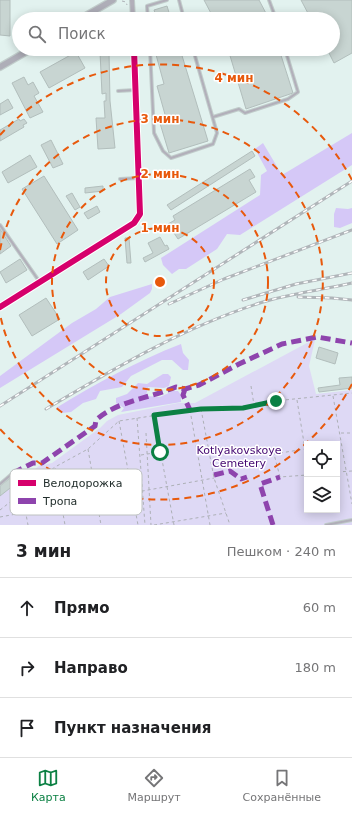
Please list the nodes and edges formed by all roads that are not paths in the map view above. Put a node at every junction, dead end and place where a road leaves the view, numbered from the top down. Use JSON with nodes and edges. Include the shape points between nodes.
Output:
{"nodes":[{"id":1,"x":114,"y":0,"type":"edge"},
{"id":2,"x":132,"y":0,"type":"edge"},
{"id":3,"x":167,"y":0,"type":"edge"},
{"id":4,"x":179,"y":0,"type":"edge"},
{"id":5,"x":269,"y":0,"type":"edge"},
{"id":6,"x":93,"y":12,"type":"edge"},
{"id":7,"x":133,"y":12,"type":"edge"},
{"id":8,"x":148,"y":12,"type":"edge"},
{"id":9,"x":182,"y":12,"type":"edge"},
{"id":10,"x":273,"y":12,"type":"edge"},
{"id":11,"x":19,"y":56,"type":"edge"},
{"id":12,"x":134,"y":56,"type":"edge"},
{"id":13,"x":150,"y":56,"type":"edge"},
{"id":14,"x":195,"y":56,"type":"edge"},
{"id":15,"x":287,"y":56,"type":"edge"},
{"id":16,"x":0,"y":67,"type":"edge"},
{"id":17,"x":136,"y":90,"type":"junction"},
{"id":18,"x":118,"y":91,"type":"dead end"},
{"id":19,"x":213,"y":117,"type":"junction"},
{"id":20,"x":139,"y":178,"type":"junction"},
{"id":21,"x":120,"y":179,"type":"dead end"},
{"id":22,"x":0,"y":224,"type":"edge"},
{"id":23,"x":40,"y":282,"type":"junction"},
{"id":24,"x":0,"y":307,"type":"edge"},
{"id":25,"x":10,"y":476,"type":"edge"},
{"id":26,"x":0,"y":484,"type":"edge"},
{"id":27,"x":352,"y":520,"type":"edge"},
{"id":28,"x":326,"y":525,"type":"edge"}],
"edges":[{"from":1,"to":6,"type":"main road"},
{"from":2,"to":7,"type":"street"},
{"from":3,"to":8,"type":"lane","via":[[148,6]]},
{"from":4,"to":9,"type":"lane"},
{"from":5,"to":10,"type":"lane"},
{"from":11,"to":16,"type":"main road"},
{"from":12,"to":17,"type":"street"},
{"from":13,"to":19,"type":"lane","via":[[154,133],[163,151],[171,158],[213,144],[217,134]]},
{"from":14,"to":19,"type":"lane"},
{"from":15,"to":19,"type":"lane","via":[[298,92],[288,99],[245,113],[239,109]]},
{"from":17,"to":18,"type":"lane"},
{"from":17,"to":20,"type":"street"},
{"from":20,"to":21,"type":"lane"},
{"from":20,"to":23,"type":"street","via":[[140,214],[134,223]]},
{"from":22,"to":23,"type":"lane"},
{"from":23,"to":24,"type":"street"},
{"from":25,"to":26,"type":"lane"},
{"from":27,"to":28,"type":"lane"}]}
